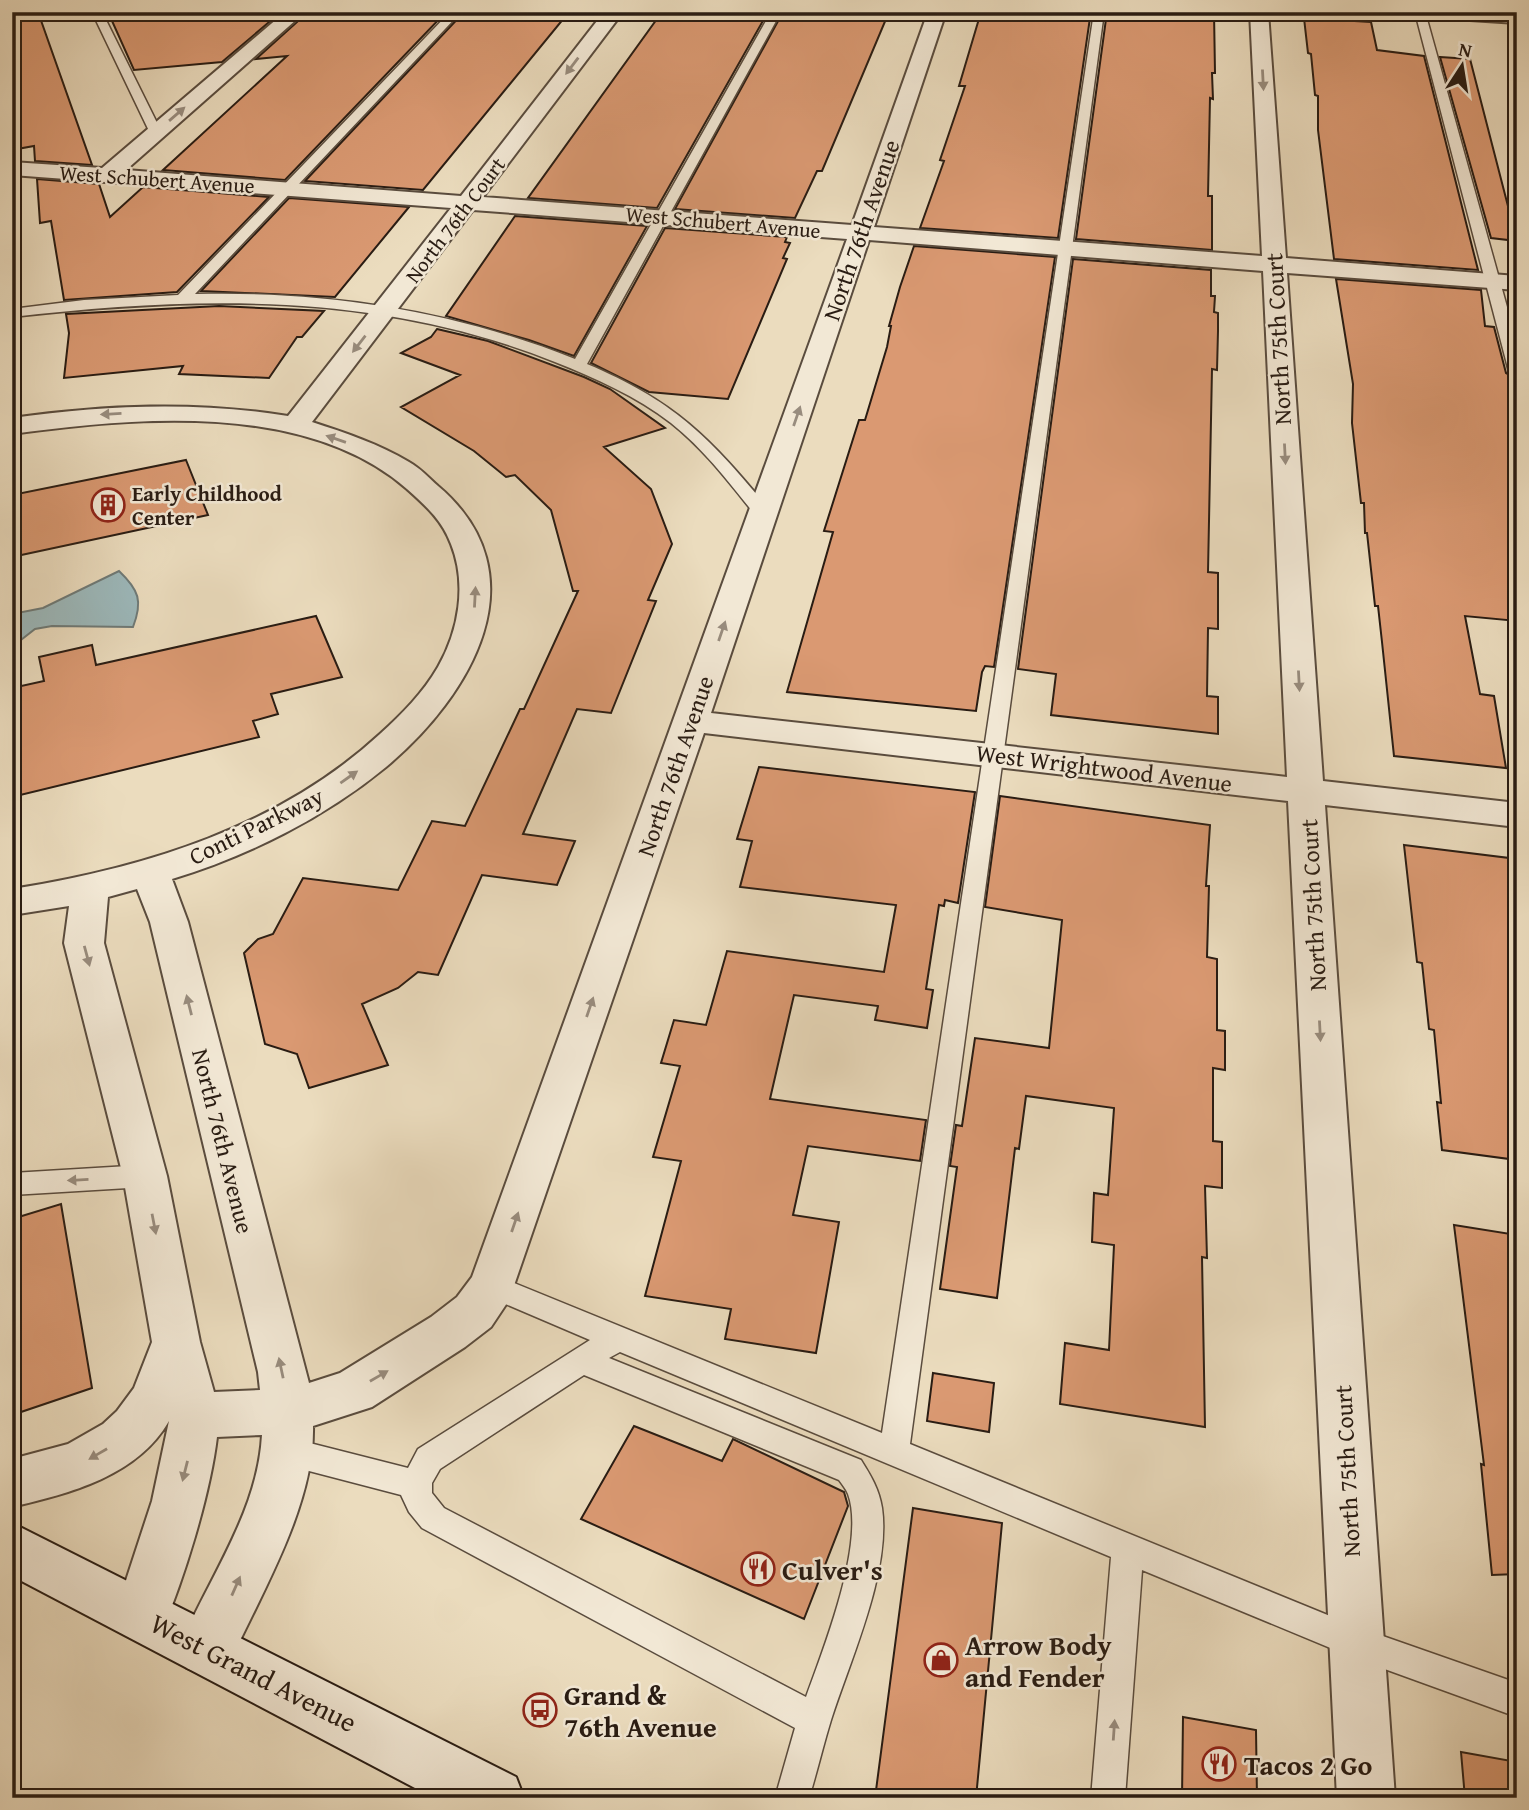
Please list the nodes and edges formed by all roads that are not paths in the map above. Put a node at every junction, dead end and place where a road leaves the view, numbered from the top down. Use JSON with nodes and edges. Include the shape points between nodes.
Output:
{"nodes":[{"id":1,"x":97,"y":12,"type":"edge"},
{"id":2,"x":296,"y":12,"type":"edge"},
{"id":3,"x":456,"y":12,"type":"edge"},
{"id":4,"x":614,"y":12,"type":"edge"},
{"id":5,"x":776,"y":12,"type":"edge"},
{"id":6,"x":937,"y":12,"type":"edge"},
{"id":7,"x":1099,"y":12,"type":"edge"},
{"id":8,"x":1259,"y":12,"type":"edge"},
{"id":9,"x":1421,"y":12,"type":"edge"},
{"id":10,"x":1517,"y":18,"type":"edge"},
{"id":11,"x":273,"y":20,"type":"edge"},
{"id":12,"x":156,"y":133,"type":"junction"},
{"id":13,"x":12,"y":168,"type":"edge"},
{"id":14,"x":107,"y":175,"type":"junction"},
{"id":15,"x":287,"y":188,"type":"junction"},
{"id":16,"x":469,"y":202,"type":"junction"},
{"id":17,"x":662,"y":218,"type":"junction"},
{"id":18,"x":860,"y":233,"type":"junction"},
{"id":19,"x":1065,"y":249,"type":"junction"},
{"id":20,"x":1274,"y":264,"type":"junction"},
{"id":21,"x":1493,"y":281,"type":"junction"},
{"id":22,"x":1517,"y":283,"type":"edge"},
{"id":23,"x":183,"y":298,"type":"junction"},
{"id":24,"x":386,"y":311,"type":"junction"},
{"id":25,"x":12,"y":313,"type":"edge"},
{"id":26,"x":579,"y":365,"type":"junction"},
{"id":27,"x":1517,"y":372,"type":"edge"},
{"id":28,"x":12,"y":426,"type":"edge"},
{"id":29,"x":294,"y":427,"type":"junction"},
{"id":30,"x":763,"y":513,"type":"junction"},
{"id":31,"x":691,"y":721,"type":"junction"},
{"id":32,"x":993,"y":755,"type":"junction"},
{"id":33,"x":1306,"y":791,"type":"junction"},
{"id":34,"x":1517,"y":815,"type":"edge"},
{"id":35,"x":150,"y":872,"type":"junction"},
{"id":36,"x":90,"y":888,"type":"junction"},
{"id":37,"x":12,"y":902,"type":"edge"},
{"id":38,"x":145,"y":1177,"type":"junction"},
{"id":39,"x":12,"y":1184,"type":"edge"},
{"id":40,"x":492,"y":1286,"type":"junction"},
{"id":41,"x":617,"y":1338,"type":"junction"},
{"id":42,"x":176,"y":1342,"type":"junction"},
{"id":43,"x":581,"y":1360,"type":"junction"},
{"id":44,"x":195,"y":1415,"type":"junction"},
{"id":45,"x":287,"y":1431,"type":"junction"},
{"id":46,"x":894,"y":1451,"type":"junction"},
{"id":47,"x":12,"y":1483,"type":"edge"},
{"id":48,"x":415,"y":1484,"type":"junction"},
{"id":49,"x":1128,"y":1547,"type":"junction"},
{"id":50,"x":12,"y":1548,"type":"edge"},
{"id":51,"x":142,"y":1614,"type":"junction"},
{"id":52,"x":1357,"y":1643,"type":"junction"},
{"id":53,"x":207,"y":1648,"type":"junction"},
{"id":54,"x":1517,"y":1700,"type":"edge"},
{"id":55,"x":814,"y":1720,"type":"junction"},
{"id":56,"x":495,"y":1798,"type":"edge"},
{"id":57,"x":792,"y":1798,"type":"edge"},
{"id":58,"x":1108,"y":1798,"type":"edge"},
{"id":59,"x":1366,"y":1798,"type":"edge"}],
"edges":[{"from":1,"to":12,"type":"lane"},
{"from":2,"to":11,"type":"street"},
{"from":3,"to":15,"type":"lane"},
{"from":4,"to":16,"type":"street","name":"North 76th Court","one_way":true},
{"from":5,"to":17,"type":"lane"},
{"from":6,"to":18,"type":"street","name":"North 76th Avenue"},
{"from":7,"to":19,"type":"lane"},
{"from":8,"to":20,"type":"street","name":"North 75th Court","one_way":true},
{"from":9,"to":10,"type":"street"},
{"from":9,"to":21,"type":"lane"},
{"from":12,"to":11,"type":"street","one_way":true},
{"from":12,"to":14,"type":"street"},
{"from":13,"to":14,"type":"street","name":"West Schubert Avenue"},
{"from":14,"to":15,"type":"street","name":"West Schubert Avenue"},
{"from":15,"to":16,"type":"street","name":"West Schubert Avenue"},
{"from":15,"to":23,"type":"lane"},
{"from":16,"to":17,"type":"street","name":"West Schubert Avenue"},
{"from":16,"to":24,"type":"street","name":"North 76th Court"},
{"from":17,"to":18,"type":"street","name":"West Schubert Avenue"},
{"from":17,"to":26,"type":"lane"},
{"from":18,"to":19,"type":"street","name":"West Schubert Avenue"},
{"from":30,"to":18,"type":"street","name":"North 76th Avenue","one_way":true},
{"from":19,"to":20,"type":"street","name":"West Schubert Avenue"},
{"from":19,"to":32,"type":"lane"},
{"from":20,"to":21,"type":"street","name":"West Schubert Avenue"},
{"from":20,"to":33,"type":"street","name":"North 75th Court","one_way":true},
{"from":21,"to":22,"type":"street","name":"West Schubert Avenue"},
{"from":21,"to":27,"type":"lane"},
{"from":23,"to":24,"type":"lane","via":[[304,300]]},
{"from":23,"to":25,"type":"lane"},
{"from":24,"to":26,"type":"lane","via":[[488,332]]},
{"from":24,"to":29,"type":"street","name":"North 76th Court","one_way":true},
{"from":26,"to":30,"type":"lane","via":[[677,420]]},
{"from":29,"to":28,"type":"street","name":"Conti Parkway","one_way":true,"via":[[219,415],[150,412]]},
{"from":35,"to":29,"type":"street","name":"Conti Parkway","one_way":true,"via":[[250,834],[359,770],[405,731],[440,690],[470,631],[476,593],[474,566],[446,509],[414,479],[374,455]]},
{"from":31,"to":30,"type":"street","name":"North 76th Avenue","one_way":true},
{"from":31,"to":32,"type":"street","name":"West Wrightwood Avenue"},
{"from":40,"to":31,"type":"street","name":"North 76th Avenue","one_way":true},
{"from":32,"to":33,"type":"street","name":"West Wrightwood Avenue"},
{"from":32,"to":46,"type":"lane"},
{"from":33,"to":34,"type":"street","name":"West Wrightwood Avenue"},
{"from":33,"to":52,"type":"street","name":"North 75th Court","one_way":true},
{"from":35,"to":36,"type":"street","name":"Conti Parkway"},
{"from":45,"to":35,"type":"street","name":"North 76th Avenue","one_way":true,"via":[[283,1372],[169,922]]},
{"from":36,"to":37,"type":"street","name":"Conti Parkway"},
{"from":36,"to":38,"type":"street","one_way":true,"via":[[84,943]]},
{"from":38,"to":39,"type":"lane","one_way":true},
{"from":38,"to":42,"type":"street","one_way":true},
{"from":40,"to":41,"type":"lane"},
{"from":45,"to":40,"type":"street","name":"North 76th Avenue","one_way":true,"via":[[474,1312]]},
{"from":41,"to":43,"type":"lane"},
{"from":41,"to":46,"type":"lane"},
{"from":42,"to":44,"type":"street"},
{"from":42,"to":47,"type":"street","one_way":true,"via":[[159,1390],[128,1434],[91,1459]]},
{"from":43,"to":48,"type":"lane","via":[[429,1459]]},
{"from":43,"to":55,"type":"lane","via":[[850,1470],[862,1488],[864,1559],[839,1656]]},
{"from":44,"to":45,"type":"street","name":"North 76th Avenue"},
{"from":44,"to":51,"type":"street","one_way":true,"via":[[178,1501]]},
{"from":45,"to":48,"type":"lane"},
{"from":53,"to":45,"type":"street","name":"North 76th Avenue","one_way":true,"via":[[268,1513]]},
{"from":46,"to":49,"type":"lane"},
{"from":48,"to":55,"type":"lane","via":[[417,1502],[433,1518]]},
{"from":49,"to":52,"type":"lane"},
{"from":58,"to":49,"type":"lane","one_way":true},
{"from":50,"to":51,"type":"street","name":"West Grand Avenue"},
{"from":51,"to":53,"type":"street","name":"West Grand Avenue"},
{"from":52,"to":54,"type":"lane"},
{"from":52,"to":59,"type":"street","name":"North 75th Court"},
{"from":53,"to":56,"type":"street","name":"West Grand Avenue"},
{"from":55,"to":57,"type":"lane"}]}
